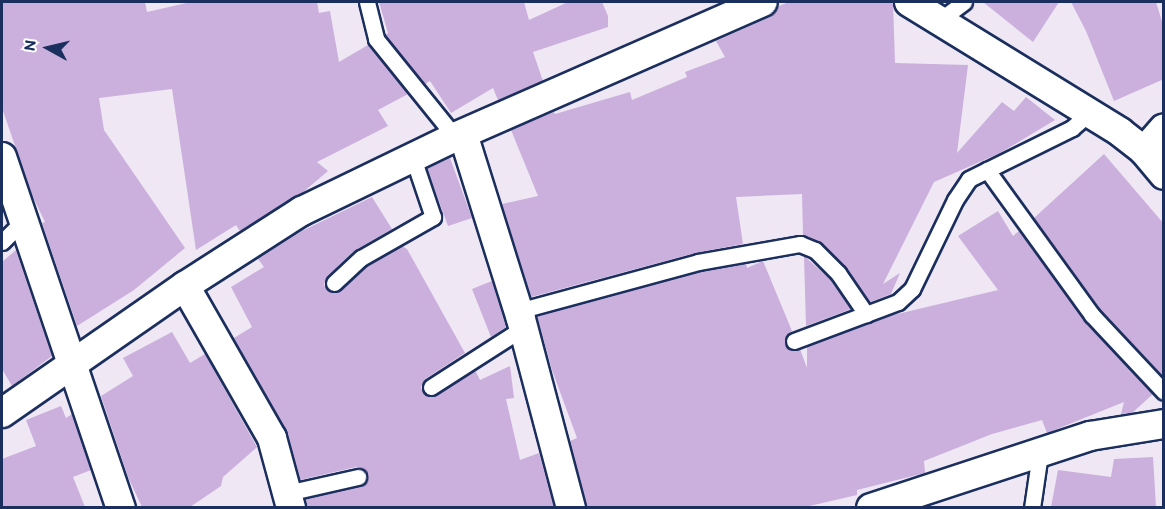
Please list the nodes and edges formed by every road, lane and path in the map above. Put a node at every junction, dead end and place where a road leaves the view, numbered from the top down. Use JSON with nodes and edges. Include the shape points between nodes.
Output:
{"nodes":[{"id":1,"x":367,"y":2,"type":"edge"},
{"id":2,"x":763,"y":2,"type":"edge"},
{"id":3,"x":909,"y":2,"type":"edge"},
{"id":4,"x":964,"y":2,"type":"edge"},
{"id":5,"x":940,"y":20,"type":"junction"},
{"id":6,"x":1089,"y":113,"type":"junction"},
{"id":7,"x":1164,"y":128,"type":"edge"},
{"id":8,"x":459,"y":136,"type":"junction"},
{"id":9,"x":1144,"y":151,"type":"junction"},
{"id":10,"x":2,"y":157,"type":"edge"},
{"id":11,"x":413,"y":158,"type":"junction"},
{"id":12,"x":987,"y":170,"type":"junction"},
{"id":13,"x":1164,"y":175,"type":"edge"},
{"id":14,"x":23,"y":221,"type":"junction"},
{"id":15,"x":2,"y":242,"type":"edge"},
{"id":16,"x":334,"y":283,"type":"dead end"},
{"id":17,"x":185,"y":286,"type":"junction"},
{"id":18,"x":866,"y":314,"type":"junction"},
{"id":19,"x":521,"y":320,"type":"junction"},
{"id":20,"x":794,"y":341,"type":"dead end"},
{"id":21,"x":71,"y":367,"type":"junction"},
{"id":22,"x":431,"y":387,"type":"dead end"},
{"id":23,"x":1164,"y":392,"type":"edge"},
{"id":24,"x":2,"y":413,"type":"edge"},
{"id":25,"x":1164,"y":424,"type":"edge"},
{"id":26,"x":1040,"y":453,"type":"junction"},
{"id":27,"x":358,"y":477,"type":"dead end"},
{"id":28,"x":289,"y":500,"type":"edge"},
{"id":29,"x":121,"y":507,"type":"edge"},
{"id":30,"x":571,"y":507,"type":"edge"},
{"id":31,"x":871,"y":507,"type":"edge"},
{"id":32,"x":1032,"y":507,"type":"edge"}],
"edges":[{"from":1,"to":8,"type":"lane","via":[[376,39]]},
{"from":2,"to":8,"type":"street"},
{"from":3,"to":5,"type":"street"},
{"from":4,"to":5,"type":"lane"},
{"from":5,"to":6,"type":"street"},
{"from":6,"to":9,"type":"street"},
{"from":6,"to":12,"type":"lane","via":[[1072,128]]},
{"from":7,"to":9,"type":"street"},
{"from":8,"to":11,"type":"street"},
{"from":8,"to":19,"type":"street"},
{"from":9,"to":13,"type":"street"},
{"from":10,"to":14,"type":"street"},
{"from":11,"to":16,"type":"lane","via":[[433,218],[361,258]]},
{"from":11,"to":17,"type":"street","via":[[302,211]]},
{"from":12,"to":18,"type":"lane","via":[[969,178],[954,200],[912,289],[898,302]]},
{"from":12,"to":23,"type":"lane","via":[[1092,315]]},
{"from":14,"to":15,"type":"lane"},
{"from":14,"to":21,"type":"street"},
{"from":17,"to":21,"type":"street"},
{"from":17,"to":28,"type":"street","via":[[272,438]]},
{"from":18,"to":19,"type":"lane","via":[[838,273],[814,250],[800,244],[698,262]]},
{"from":18,"to":20,"type":"lane"},
{"from":19,"to":22,"type":"lane"},
{"from":19,"to":30,"type":"street"},
{"from":21,"to":24,"type":"street"},
{"from":21,"to":29,"type":"street"},
{"from":25,"to":26,"type":"street","via":[[1090,436]]},
{"from":26,"to":31,"type":"street"},
{"from":26,"to":32,"type":"lane"},
{"from":27,"to":28,"type":"lane"}]}
